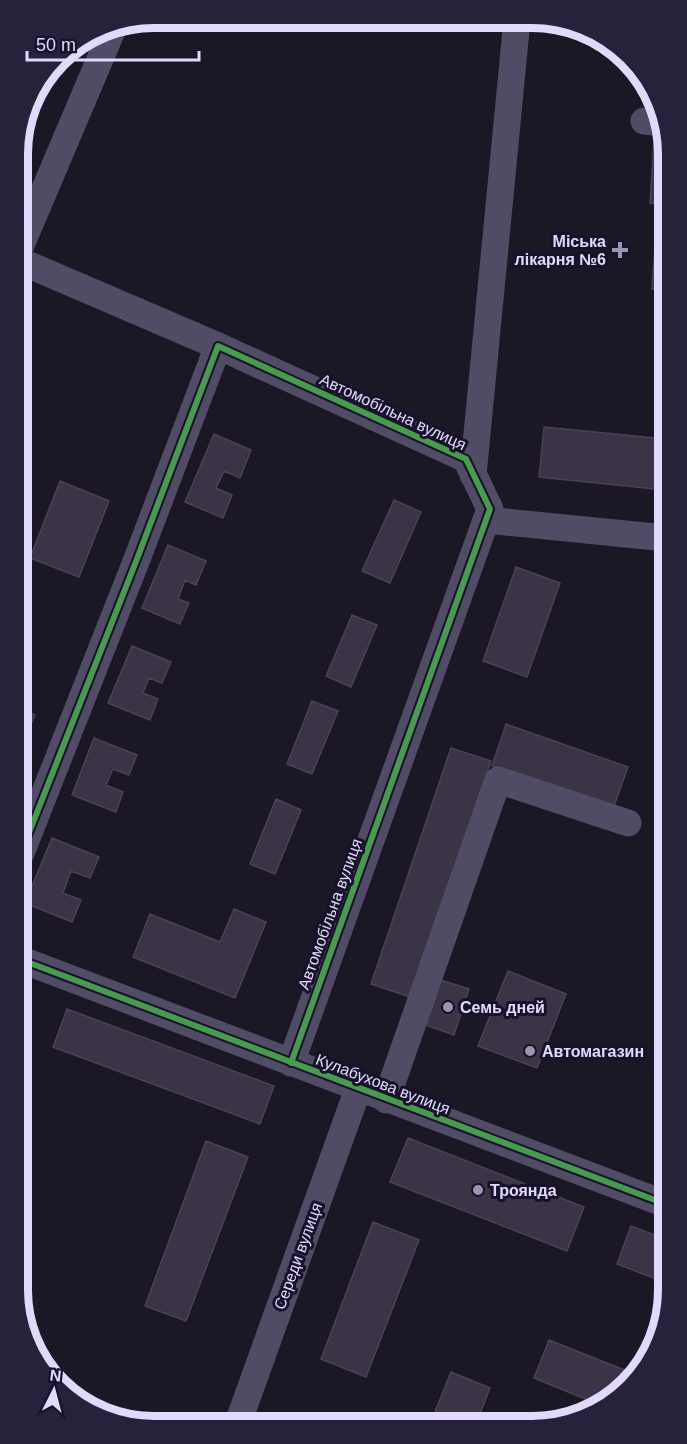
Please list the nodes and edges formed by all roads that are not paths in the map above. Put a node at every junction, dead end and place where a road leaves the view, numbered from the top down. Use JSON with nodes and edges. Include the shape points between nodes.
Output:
{"nodes":[{"id":1,"x":516,"y":28,"type":"edge"},
{"id":2,"x":110,"y":37,"type":"edge"},
{"id":3,"x":29,"y":229,"type":"edge"},
{"id":4,"x":29,"y":265,"type":"edge"},
{"id":5,"x":218,"y":346,"type":"junction"},
{"id":6,"x":473,"y":475,"type":"junction"},
{"id":7,"x":486,"y":520,"type":"junction"},
{"id":8,"x":658,"y":537,"type":"edge"},
{"id":9,"x":628,"y":823,"type":"dead end"},
{"id":10,"x":28,"y":834,"type":"edge"},
{"id":11,"x":28,"y":962,"type":"edge"},
{"id":12,"x":291,"y":1063,"type":"junction"},
{"id":13,"x":358,"y":1089,"type":"junction"},
{"id":14,"x":386,"y":1100,"type":"junction"},
{"id":15,"x":658,"y":1201,"type":"edge"},
{"id":16,"x":241,"y":1416,"type":"edge"}],
"edges":[{"from":1,"to":6,"type":"street"},
{"from":2,"to":3,"type":"street"},
{"from":4,"to":5,"type":"street","name":"Автомобільна вулиця"},
{"from":5,"to":6,"type":"street","name":"Автомобільна вулиця","via":[[466,459]]},
{"from":5,"to":10,"type":"street"},
{"from":6,"to":7,"type":"street","name":"Автомобільна вулиця","via":[[490,509]]},
{"from":7,"to":8,"type":"street"},
{"from":7,"to":12,"type":"street","name":"Автомобільна вулиця"},
{"from":9,"to":14,"type":"street","via":[[498,780]]},
{"from":11,"to":12,"type":"street","name":"Кулабухова вулиця"},
{"from":12,"to":13,"type":"street","name":"Кулабухова вулиця"},
{"from":13,"to":14,"type":"street","name":"Кулабухова вулиця"},
{"from":13,"to":16,"type":"street","name":"Середи вулиця"},
{"from":14,"to":15,"type":"street","name":"Кулабухова вулиця"}]}
